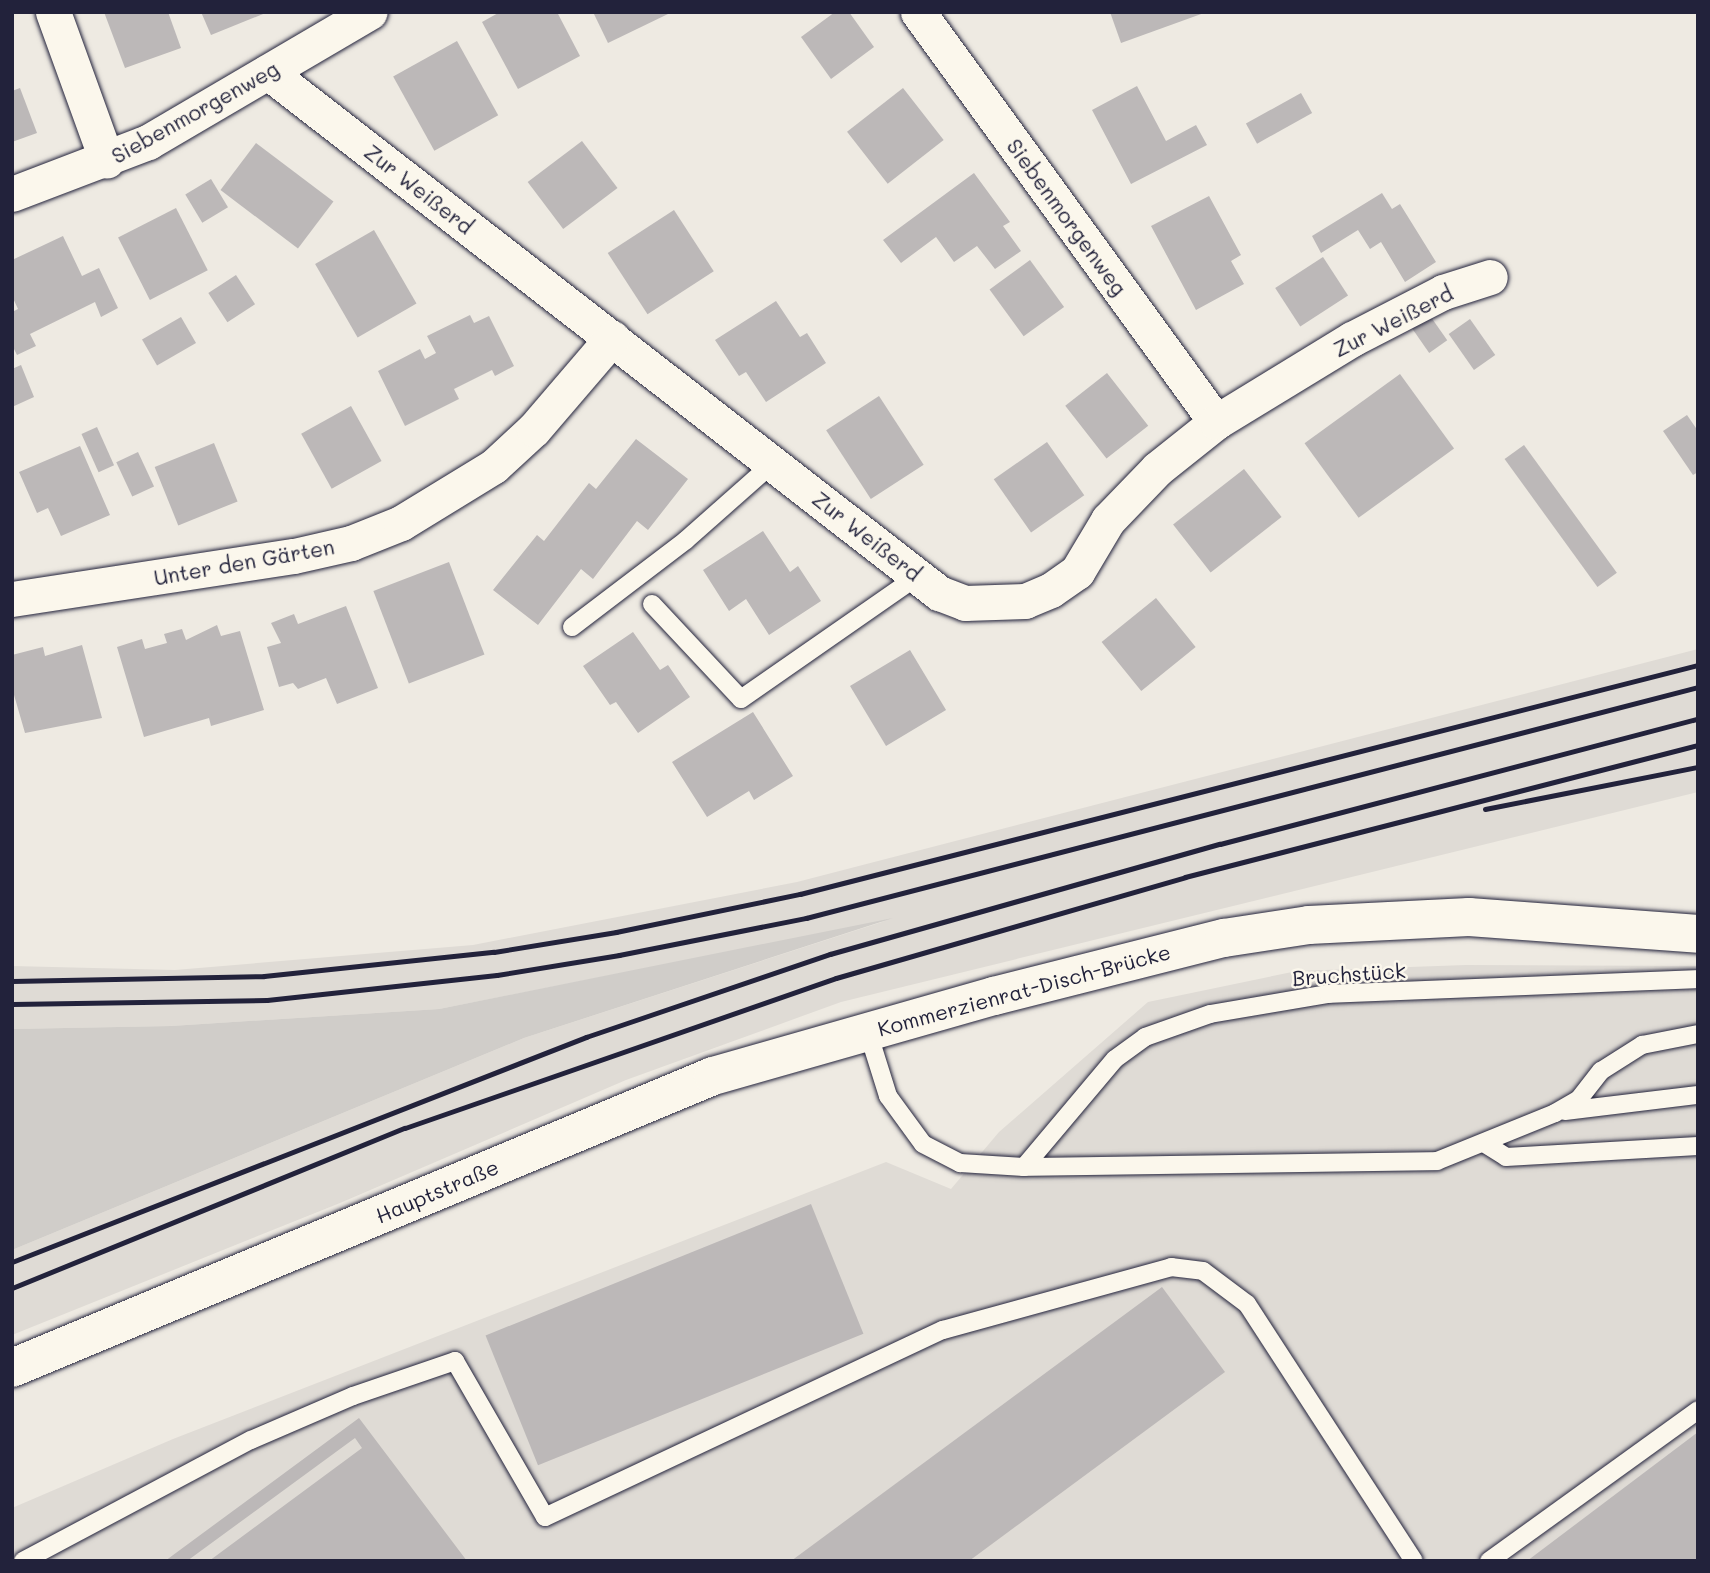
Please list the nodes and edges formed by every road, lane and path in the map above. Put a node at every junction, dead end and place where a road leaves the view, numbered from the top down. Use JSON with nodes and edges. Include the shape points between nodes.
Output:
{"nodes":[{"id":1,"x":53,"y":12,"type":"edge"},
{"id":2,"x":370,"y":12,"type":"edge"},
{"id":3,"x":918,"y":12,"type":"edge"},
{"id":4,"x":268,"y":72,"type":"junction"},
{"id":5,"x":107,"y":161,"type":"junction"},
{"id":6,"x":12,"y":194,"type":"edge"},
{"id":7,"x":1490,"y":277,"type":"dead end"},
{"id":8,"x":612,"y":338,"type":"junction"},
{"id":9,"x":1216,"y":422,"type":"junction"},
{"id":10,"x":773,"y":463,"type":"junction"},
{"id":11,"x":918,"y":576,"type":"junction"},
{"id":12,"x":12,"y":599,"type":"edge"},
{"id":13,"x":652,"y":604,"type":"dead end"},
{"id":14,"x":572,"y":627,"type":"dead end"},
{"id":15,"x":1698,"y":934,"type":"edge"},
{"id":16,"x":1698,"y":979,"type":"edge"},
{"id":17,"x":868,"y":1032,"type":"junction"},
{"id":18,"x":1698,"y":1034,"type":"edge"},
{"id":19,"x":1698,"y":1095,"type":"edge"},
{"id":20,"x":1555,"y":1113,"type":"junction"},
{"id":21,"x":1485,"y":1143,"type":"junction"},
{"id":22,"x":1698,"y":1146,"type":"edge"},
{"id":23,"x":1024,"y":1167,"type":"junction"},
{"id":24,"x":12,"y":1368,"type":"edge"},
{"id":25,"x":1698,"y":1410,"type":"edge"},
{"id":26,"x":23,"y":1561,"type":"edge"},
{"id":27,"x":1415,"y":1561,"type":"edge"},
{"id":28,"x":1489,"y":1561,"type":"edge"}],
"edges":[{"from":1,"to":5,"type":"street"},
{"from":2,"to":4,"type":"street","name":"Siebenmorgenweg"},
{"from":3,"to":9,"type":"street","name":"Siebenmorgenweg"},
{"from":4,"to":5,"type":"street","name":"Siebenmorgenweg"},
{"from":4,"to":8,"type":"street","name":"Zur Weißerd"},
{"from":5,"to":6,"type":"street","name":"Siebenmorgenweg"},
{"from":7,"to":9,"type":"street","name":"Zur Weißerd","via":[[1443,292],[1352,339]]},
{"from":8,"to":10,"type":"street","name":"Zur Weißerd"},
{"from":8,"to":12,"type":"street","name":"Unter den Gärten","via":[[534,429],[494,466],[449,498],[401,523],[294,556]]},
{"from":9,"to":11,"type":"street","name":"Zur Weißerd","via":[[1157,469],[1108,520],[1077,572],[1051,590],[1025,601],[965,603],[939,593]]},
{"from":10,"to":11,"type":"street","name":"Zur Weißerd"},
{"from":10,"to":14,"type":"lane","via":[[685,540]]},
{"from":11,"to":13,"type":"lane","via":[[741,699]]},
{"from":15,"to":17,"type":"street","name":"Kommerzienrat-Disch-Brücke","via":[[1469,917],[1309,925],[1224,938]]},
{"from":16,"to":23,"type":"lane","name":"Bruchstück","via":[[1328,994],[1210,1014],[1145,1037],[1115,1059]]},
{"from":17,"to":23,"type":"lane","name":"Kommerzienrat-Disch-Brücke","via":[[888,1096],[923,1144],[960,1163]]},
{"from":17,"to":24,"type":"street","name":"Hauptstraße","via":[[713,1076]]},
{"from":18,"to":20,"type":"lane","via":[[1643,1045],[1601,1070],[1579,1099]]},
{"from":19,"to":20,"type":"lane"},
{"from":20,"to":21,"type":"lane","name":"Kommerzienrat-Disch-Brücke"},
{"from":21,"to":22,"type":"lane","via":[[1506,1157]]},
{"from":21,"to":23,"type":"lane","name":"Kommerzienrat-Disch-Brücke","via":[[1437,1161]]},
{"from":25,"to":28,"type":"lane"},
{"from":26,"to":27,"type":"lane","via":[[251,1440],[354,1396],[455,1361],[545,1517],[943,1330],[1171,1267],[1203,1271],[1247,1304]]}]}
